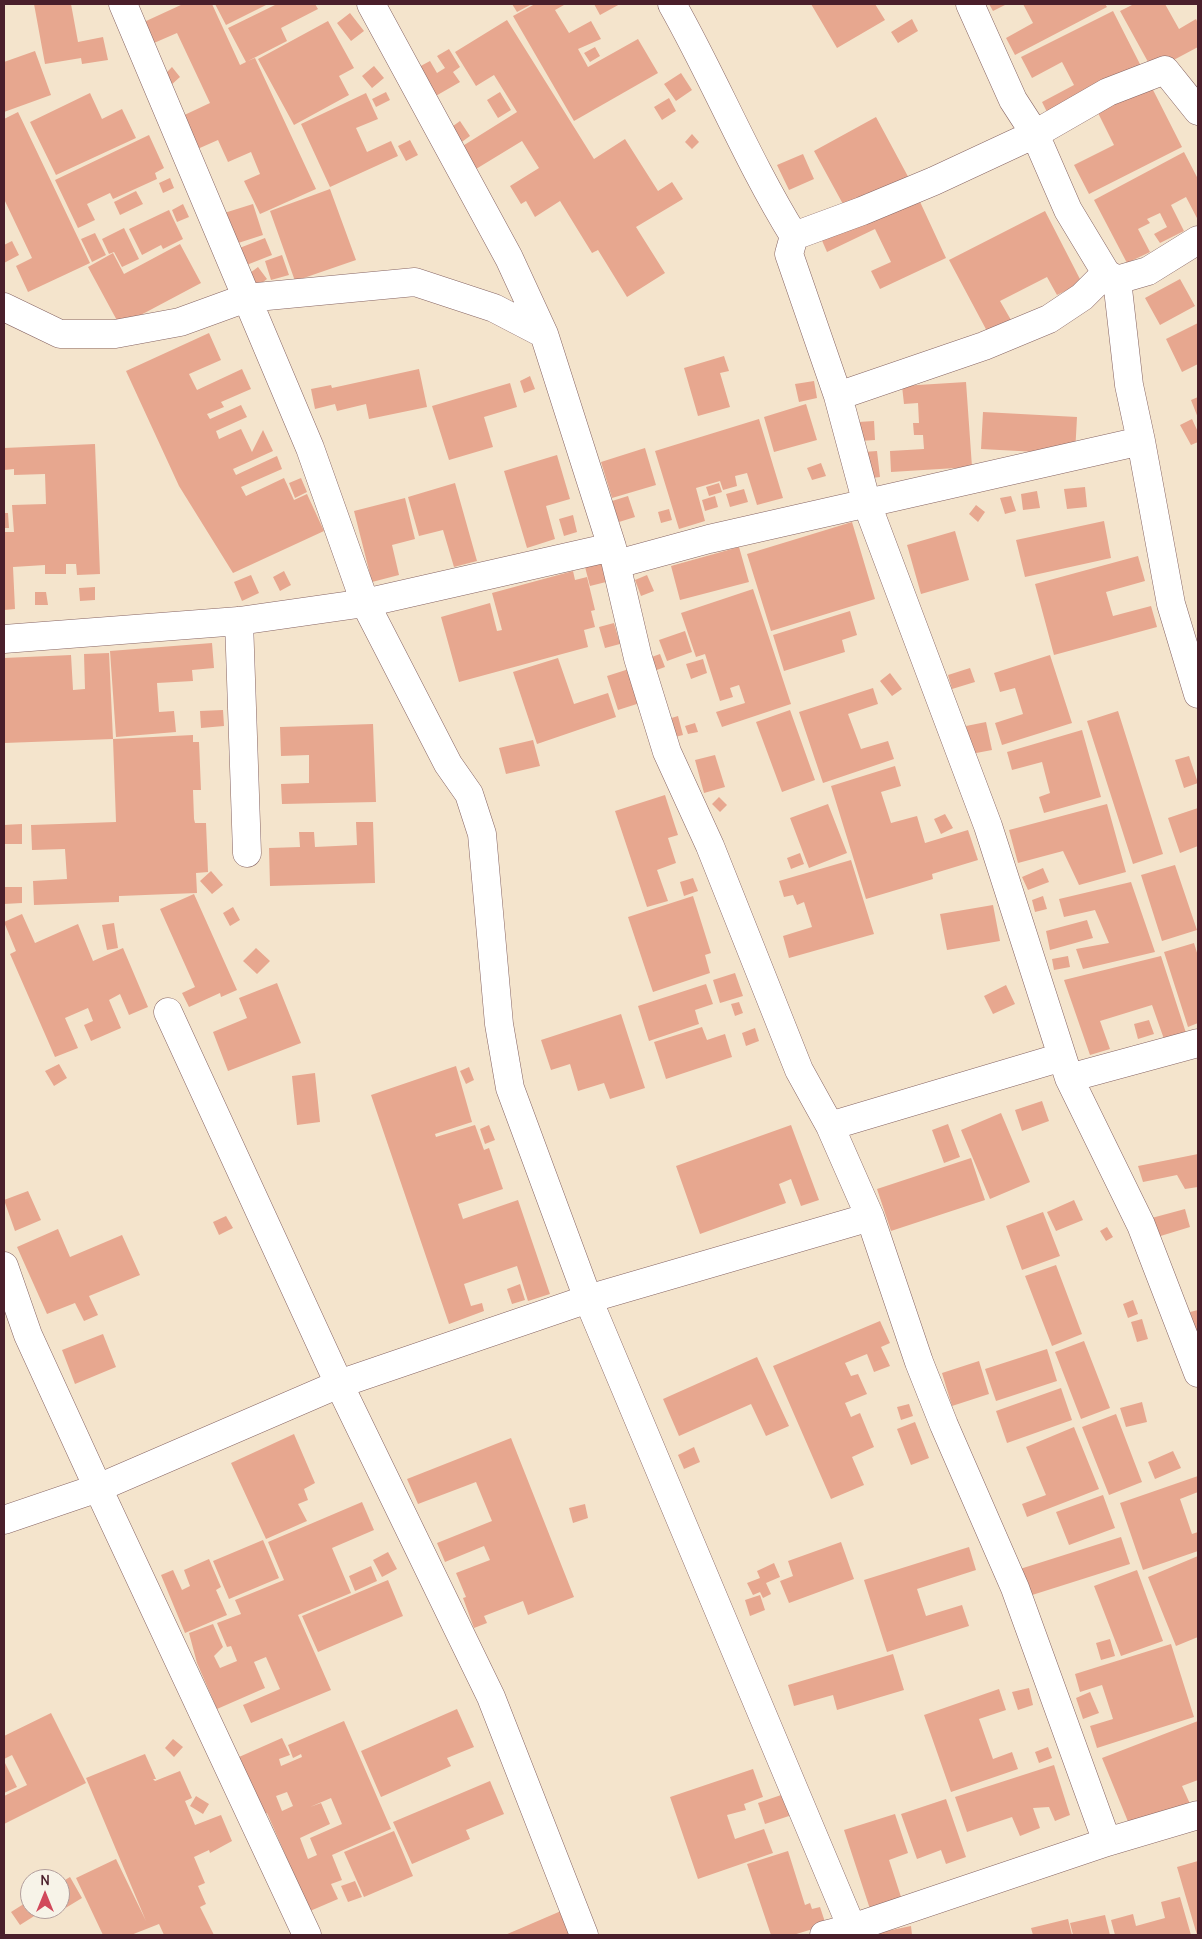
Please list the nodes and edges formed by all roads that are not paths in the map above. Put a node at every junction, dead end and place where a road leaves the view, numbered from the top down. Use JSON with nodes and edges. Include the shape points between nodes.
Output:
{"nodes":[{"id":1,"x":123,"y":4,"type":"edge"},
{"id":2,"x":371,"y":4,"type":"edge"},
{"id":3,"x":672,"y":4,"type":"edge"},
{"id":4,"x":970,"y":4,"type":"edge"},
{"id":5,"x":1198,"y":110,"type":"edge"},
{"id":6,"x":1034,"y":134,"type":"junction"},
{"id":7,"x":794,"y":236,"type":"junction"},
{"id":8,"x":1198,"y":240,"type":"edge"},
{"id":9,"x":1111,"y":276,"type":"junction"},
{"id":10,"x":246,"y":298,"type":"junction"},
{"id":11,"x":4,"y":307,"type":"edge"},
{"id":12,"x":544,"y":334,"type":"junction"},
{"id":13,"x":838,"y":396,"type":"junction"},
{"id":14,"x":1141,"y":441,"type":"junction"},
{"id":15,"x":867,"y":504,"type":"junction"},
{"id":16,"x":614,"y":556,"type":"junction"},
{"id":17,"x":365,"y":603,"type":"junction"},
{"id":18,"x":239,"y":621,"type":"junction"},
{"id":19,"x":4,"y":640,"type":"edge"},
{"id":20,"x":1198,"y":694,"type":"edge"},
{"id":21,"x":247,"y":853,"type":"dead end"},
{"id":22,"x":168,"y":1012,"type":"dead end"},
{"id":23,"x":1198,"y":1043,"type":"edge"},
{"id":24,"x":1065,"y":1067,"type":"junction"},
{"id":25,"x":830,"y":1126,"type":"junction"},
{"id":26,"x":870,"y":1217,"type":"junction"},
{"id":27,"x":4,"y":1266,"type":"edge"},
{"id":28,"x":588,"y":1299,"type":"junction"},
{"id":29,"x":1198,"y":1372,"type":"edge"},
{"id":30,"x":339,"y":1384,"type":"junction"},
{"id":31,"x":98,"y":1488,"type":"junction"},
{"id":32,"x":4,"y":1520,"type":"edge"},
{"id":33,"x":1198,"y":1815,"type":"edge"},
{"id":34,"x":1107,"y":1842,"type":"junction"},
{"id":35,"x":852,"y":1928,"type":"junction"},
{"id":36,"x":307,"y":1935,"type":"edge"},
{"id":37,"x":584,"y":1935,"type":"edge"},
{"id":38,"x":824,"y":1935,"type":"edge"}],
"edges":[{"from":1,"to":10,"type":"street"},
{"from":2,"to":12,"type":"street","via":[[508,258]]},
{"from":3,"to":7,"type":"street","via":[[705,61],[769,194]]},
{"from":4,"to":6,"type":"street","via":[[1013,100]]},
{"from":5,"to":6,"type":"street","via":[[1165,70],[1108,92]]},
{"from":6,"to":7,"type":"street","via":[[916,189]]},
{"from":6,"to":9,"type":"street","via":[[1068,210]]},
{"from":7,"to":13,"type":"street","via":[[789,254]]},
{"from":8,"to":9,"type":"street","via":[[1148,272]]},
{"from":9,"to":13,"type":"street","via":[[1049,319],[984,346]]},
{"from":9,"to":14,"type":"street"},
{"from":10,"to":11,"type":"street","via":[[180,322],[115,334],[60,334]]},
{"from":10,"to":12,"type":"street","via":[[415,282],[494,308]]},
{"from":10,"to":17,"type":"street","via":[[310,448]]},
{"from":12,"to":16,"type":"street"},
{"from":13,"to":15,"type":"street"},
{"from":14,"to":15,"type":"street"},
{"from":14,"to":20,"type":"street","via":[[1171,604]]},
{"from":15,"to":16,"type":"street"},
{"from":15,"to":24,"type":"street","via":[[988,826]]},
{"from":16,"to":17,"type":"street"},
{"from":16,"to":25,"type":"street","via":[[638,658],[667,752],[710,846],[799,1070]]},
{"from":17,"to":18,"type":"street"},
{"from":17,"to":28,"type":"street","via":[[448,764],[469,794],[482,834],[498,1024],[510,1088]]},
{"from":18,"to":19,"type":"street"},
{"from":18,"to":21,"type":"street"},
{"from":22,"to":30,"type":"street"},
{"from":23,"to":24,"type":"street"},
{"from":24,"to":25,"type":"street"},
{"from":24,"to":29,"type":"street","via":[[1141,1225]]},
{"from":25,"to":26,"type":"street"},
{"from":26,"to":28,"type":"street"},
{"from":26,"to":34,"type":"street","via":[[919,1362],[1015,1588]]},
{"from":27,"to":31,"type":"street","via":[[28,1335]]},
{"from":28,"to":30,"type":"street"},
{"from":28,"to":35,"type":"street"},
{"from":30,"to":31,"type":"street"},
{"from":30,"to":37,"type":"street","via":[[492,1697]]},
{"from":31,"to":32,"type":"street"},
{"from":31,"to":36,"type":"street"},
{"from":33,"to":34,"type":"street"},
{"from":34,"to":35,"type":"street"},
{"from":35,"to":38,"type":"street"}]}
